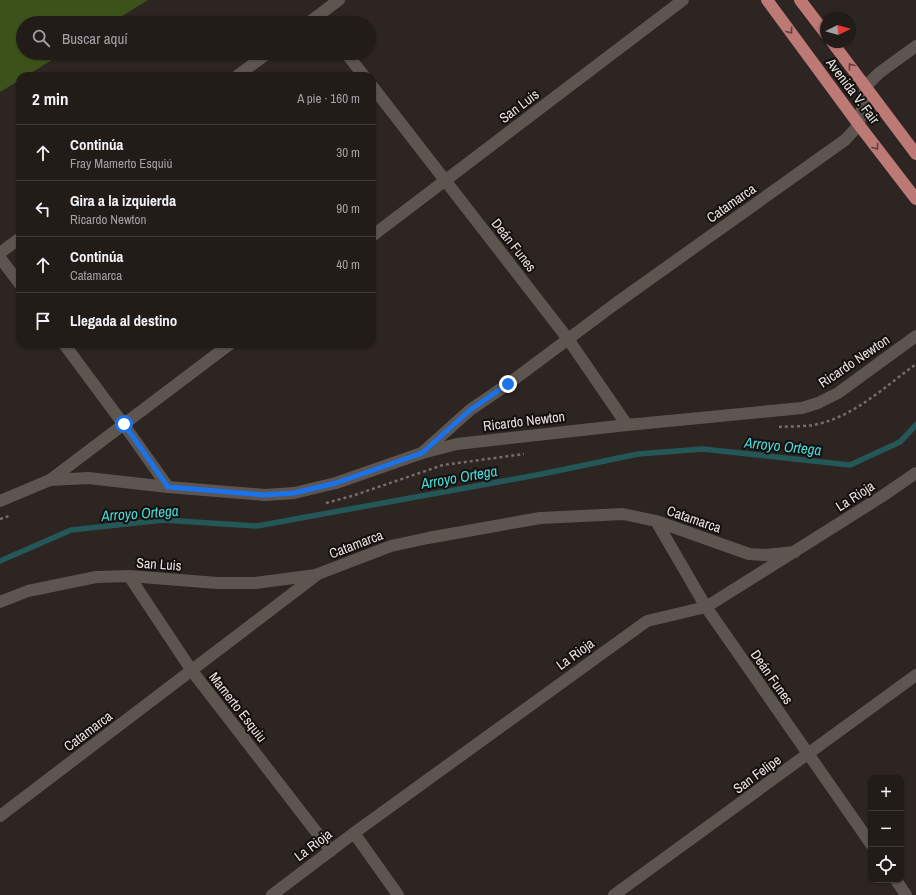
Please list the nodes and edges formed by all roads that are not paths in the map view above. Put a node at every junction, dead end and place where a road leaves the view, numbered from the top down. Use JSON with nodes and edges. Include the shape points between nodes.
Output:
{"nodes":[{"id":1,"x":339,"y":0,"type":"edge"},
{"id":2,"x":683,"y":0,"type":"edge"},
{"id":3,"x":767,"y":0,"type":"edge"},
{"id":4,"x":800,"y":0,"type":"edge"},
{"id":5,"x":322,"y":16,"type":"edge"},
{"id":6,"x":820,"y":26,"type":"edge"},
{"id":7,"x":916,"y":46,"type":"edge"},
{"id":8,"x":837,"y":48,"type":"edge"},
{"id":9,"x":259,"y":60,"type":"edge"},
{"id":10,"x":351,"y":60,"type":"edge"},
{"id":11,"x":242,"y":72,"type":"edge"},
{"id":12,"x":361,"y":72,"type":"edge"},
{"id":13,"x":866,"y":86,"type":"junction"},
{"id":14,"x":376,"y":91,"type":"edge"},
{"id":15,"x":859,"y":125,"type":"junction"},
{"id":16,"x":916,"y":154,"type":"edge"},
{"id":17,"x":444,"y":181,"type":"junction"},
{"id":18,"x":916,"y":199,"type":"edge"},
{"id":19,"x":376,"y":233,"type":"edge"},
{"id":20,"x":16,"y":241,"type":"edge"},
{"id":21,"x":0,"y":252,"type":"edge"},
{"id":22,"x":0,"y":258,"type":"edge"},
{"id":23,"x":16,"y":279,"type":"edge"},
{"id":24,"x":916,"y":336,"type":"edge"},
{"id":25,"x":568,"y":339,"type":"junction"},
{"id":26,"x":67,"y":348,"type":"edge"},
{"id":27,"x":225,"y":348,"type":"edge"},
{"id":28,"x":124,"y":424,"type":"junction"},
{"id":29,"x":627,"y":425,"type":"junction"},
{"id":30,"x":422,"y":453,"type":"junction"},
{"id":31,"x":916,"y":473,"type":"edge"},
{"id":32,"x":50,"y":480,"type":"junction"},
{"id":33,"x":168,"y":487,"type":"junction"},
{"id":34,"x":0,"y":501,"type":"edge"},
{"id":35,"x":656,"y":521,"type":"junction"},
{"id":36,"x":795,"y":552,"type":"junction"},
{"id":37,"x":318,"y":574,"type":"junction"},
{"id":38,"x":129,"y":576,"type":"junction"},
{"id":39,"x":0,"y":602,"type":"edge"},
{"id":40,"x":706,"y":607,"type":"junction"},
{"id":41,"x":192,"y":671,"type":"junction"},
{"id":42,"x":916,"y":675,"type":"edge"},
{"id":43,"x":808,"y":755,"type":"junction"},
{"id":44,"x":0,"y":816,"type":"edge"},
{"id":45,"x":354,"y":833,"type":"junction"},
{"id":46,"x":868,"y":840,"type":"edge"},
{"id":47,"x":331,"y":851,"type":"junction"},
{"id":48,"x":898,"y":883,"type":"edge"},
{"id":49,"x":272,"y":895,"type":"edge"},
{"id":50,"x":398,"y":895,"type":"edge"},
{"id":51,"x":614,"y":895,"type":"edge"},
{"id":52,"x":906,"y":895,"type":"edge"}],
"edges":[{"from":1,"to":5,"type":"street"},
{"from":2,"to":17,"type":"street","name":"San Luis"},
{"from":3,"to":15,"type":"main road","name":"Avenida V. Fair","one_way":true},
{"from":4,"to":6,"type":"main road"},
{"from":7,"to":13,"type":"street","via":[[879,73]]},
{"from":13,"to":8,"type":"main road","name":"Avenida V. Fair","one_way":true},
{"from":9,"to":11,"type":"street"},
{"from":10,"to":12,"type":"street"},
{"from":13,"to":15,"type":"street"},
{"from":13,"to":16,"type":"main road","name":"Avenida V. Fair"},
{"from":14,"to":17,"type":"street","name":"Deán Funes"},
{"from":15,"to":18,"type":"main road","name":"Avenida V. Fair","one_way":true},
{"from":15,"to":25,"type":"street","name":"Catamarca","via":[[845,140]]},
{"from":17,"to":19,"type":"street","name":"San Luis"},
{"from":17,"to":25,"type":"street","name":"Deán Funes"},
{"from":20,"to":21,"type":"street"},
{"from":22,"to":23,"type":"street"},
{"from":24,"to":29,"type":"street","name":"Ricardo Newton","via":[[838,393],[802,408]]},
{"from":25,"to":29,"type":"street","name":"Deán Funes"},
{"from":25,"to":30,"type":"street","name":"Catamarca","via":[[470,410]]},
{"from":26,"to":28,"type":"street"},
{"from":27,"to":28,"type":"street"},
{"from":28,"to":32,"type":"street"},
{"from":28,"to":33,"type":"street"},
{"from":29,"to":30,"type":"street","name":"Ricardo Newton","via":[[457,444]]},
{"from":30,"to":33,"type":"street","name":"Ricardo Newton","via":[[336,483],[294,493],[264,495]]},
{"from":31,"to":36,"type":"street","name":"La Rioja"},
{"from":32,"to":33,"type":"street","name":"Ricardo Newton","via":[[88,478]]},
{"from":32,"to":34,"type":"street"},
{"from":35,"to":36,"type":"street","name":"Catamarca","via":[[749,554]]},
{"from":35,"to":37,"type":"street","name":"Catamarca","via":[[623,514],[540,518],[391,546]]},
{"from":35,"to":40,"type":"street","name":"Deán Funes"},
{"from":36,"to":40,"type":"street","name":"La Rioja"},
{"from":37,"to":38,"type":"street","name":"San Luis","via":[[255,583],[217,583]]},
{"from":37,"to":41,"type":"street","name":"Catamarca"},
{"from":38,"to":39,"type":"street","name":"San Luis","via":[[96,577],[28,591]]},
{"from":38,"to":41,"type":"street","name":"Mamerto Esquiu"},
{"from":40,"to":43,"type":"street","name":"Deán Funes"},
{"from":40,"to":45,"type":"street","name":"La Rioja","via":[[647,621]]},
{"from":41,"to":44,"type":"street","name":"Catamarca"},
{"from":41,"to":47,"type":"street","name":"Mamerto Esquiu"},
{"from":42,"to":43,"type":"street","name":"San Felipe"},
{"from":43,"to":46,"type":"street","name":"Deán Funes"},
{"from":43,"to":51,"type":"street","name":"San Felipe"},
{"from":45,"to":47,"type":"street","name":"La Rioja"},
{"from":45,"to":50,"type":"street"},
{"from":47,"to":49,"type":"street","name":"La Rioja"},
{"from":48,"to":52,"type":"street"}]}
